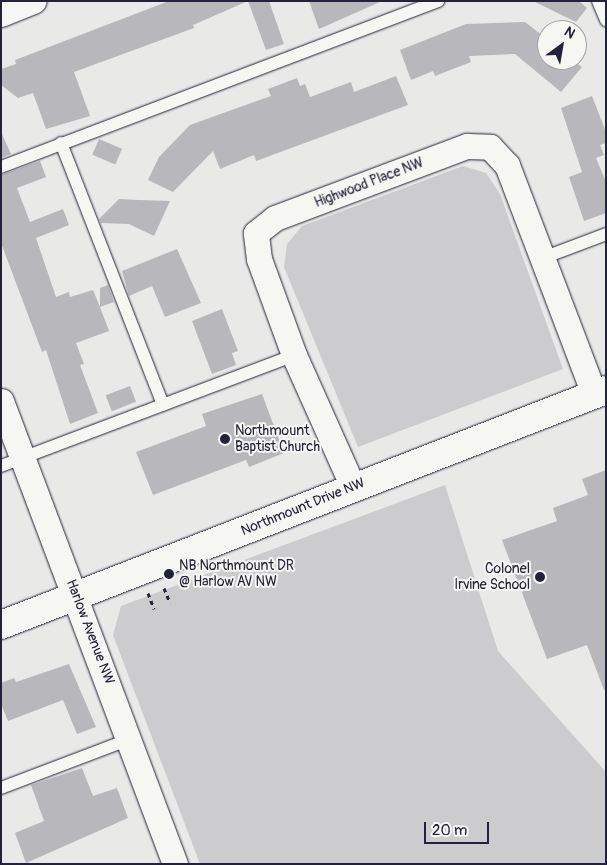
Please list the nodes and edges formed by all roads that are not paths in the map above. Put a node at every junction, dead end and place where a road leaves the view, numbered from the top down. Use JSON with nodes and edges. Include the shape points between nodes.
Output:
{"nodes":[{"id":1,"x":34,"y":1,"type":"edge"},
{"id":2,"x":439,"y":1,"type":"edge"},
{"id":3,"x":598,"y":1,"type":"edge"},
{"id":4,"x":1,"y":14,"type":"edge"},
{"id":5,"x":606,"y":20,"type":"edge"},
{"id":6,"x":61,"y":143,"type":"junction"},
{"id":7,"x":1,"y":167,"type":"edge"},
{"id":8,"x":606,"y":234,"type":"edge"},
{"id":9,"x":540,"y":259,"type":"junction"},
{"id":10,"x":294,"y":355,"type":"junction"},
{"id":11,"x":600,"y":392,"type":"edge"},
{"id":12,"x":1,"y":401,"type":"edge"},
{"id":13,"x":163,"y":405,"type":"junction"},
{"id":14,"x":12,"y":462,"type":"edge"},
{"id":15,"x":353,"y":487,"type":"junction"},
{"id":16,"x":76,"y":597,"type":"junction"},
{"id":17,"x":1,"y":625,"type":"edge"},
{"id":18,"x":130,"y":739,"type":"junction"},
{"id":19,"x":1,"y":788,"type":"edge"},
{"id":20,"x":175,"y":864,"type":"edge"}],
"edges":[{"from":1,"to":4,"type":"street"},
{"from":2,"to":6,"type":"lane"},
{"from":3,"to":5,"type":"lane"},
{"from":6,"to":7,"type":"lane"},
{"from":6,"to":13,"type":"lane"},
{"from":8,"to":9,"type":"lane"},
{"from":9,"to":10,"type":"street","name":"Highwood Place NW","via":[[507,165],[490,147],[467,146],[275,218],[256,233],[259,259]]},
{"from":9,"to":11,"type":"street","name":"Highwood Place NW"},
{"from":10,"to":13,"type":"lane"},
{"from":10,"to":15,"type":"street","name":"Highwood Place NW"},
{"from":11,"to":15,"type":"street","name":"Northmount Drive NW"},
{"from":12,"to":14,"type":"street","name":"Harlow Avenue NW"},
{"from":13,"to":14,"type":"lane"},
{"from":14,"to":16,"type":"street","name":"Harlow Avenue NW"},
{"from":15,"to":16,"type":"street","name":"Northmount Drive NW"},
{"from":16,"to":17,"type":"street","name":"Northmount Drive NW"},
{"from":16,"to":18,"type":"street","name":"Harlow Avenue NW"},
{"from":18,"to":19,"type":"lane"},
{"from":18,"to":20,"type":"street","name":"Harlow Avenue NW"}]}
